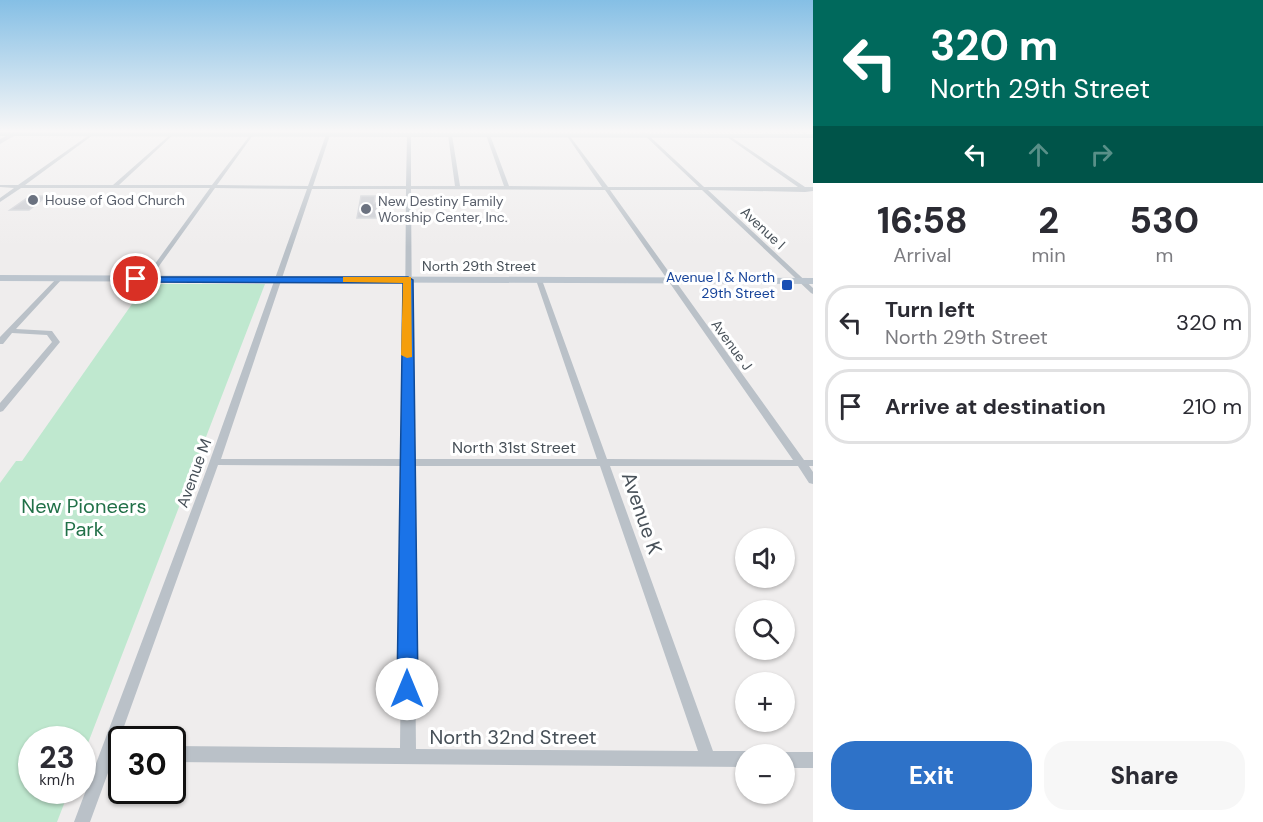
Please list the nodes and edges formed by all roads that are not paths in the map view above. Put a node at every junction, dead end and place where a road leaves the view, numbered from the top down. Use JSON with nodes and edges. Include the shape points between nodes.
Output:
{"nodes":[{"id":1,"x":42,"y":170,"type":"edge"},
{"id":2,"x":132,"y":170,"type":"edge"},
{"id":3,"x":225,"y":170,"type":"edge"},
{"id":4,"x":317,"y":170,"type":"edge"},
{"id":5,"x":408,"y":170,"type":"edge"},
{"id":6,"x":455,"y":170,"type":"edge"},
{"id":7,"x":501,"y":170,"type":"edge"},
{"id":8,"x":592,"y":170,"type":"edge"},
{"id":9,"x":684,"y":170,"type":"edge"},
{"id":10,"x":777,"y":170,"type":"edge"},
{"id":11,"x":0,"y":186,"type":"edge"},
{"id":12,"x":20,"y":186,"type":"junction"},
{"id":13,"x":114,"y":187,"type":"junction"},
{"id":14,"x":212,"y":188,"type":"junction"},
{"id":15,"x":311,"y":188,"type":"junction"},
{"id":16,"x":408,"y":188,"type":"junction"},
{"id":17,"x":458,"y":188,"type":"junction"},
{"id":18,"x":507,"y":188,"type":"junction"},
{"id":19,"x":604,"y":189,"type":"junction"},
{"id":20,"x":704,"y":189,"type":"junction"},
{"id":21,"x":804,"y":189,"type":"junction"},
{"id":22,"x":813,"y":189,"type":"edge"},
{"id":23,"x":813,"y":195,"type":"edge"},
{"id":24,"x":0,"y":200,"type":"edge"},
{"id":25,"x":0,"y":278,"type":"edge"},
{"id":26,"x":60,"y":278,"type":"junction"},
{"id":27,"x":147,"y":279,"type":"junction"},
{"id":28,"x":277,"y":279,"type":"junction"},
{"id":29,"x":408,"y":280,"type":"junction"},
{"id":30,"x":539,"y":280,"type":"junction"},
{"id":31,"x":671,"y":280,"type":"junction"},
{"id":32,"x":801,"y":281,"type":"junction"},
{"id":33,"x":813,"y":281,"type":"edge"},
{"id":34,"x":813,"y":292,"type":"edge"},
{"id":35,"x":10,"y":332,"type":"junction"},
{"id":36,"x":0,"y":342,"type":"edge"},
{"id":37,"x":0,"y":409,"type":"edge"},
{"id":38,"x":214,"y":462,"type":"junction"},
{"id":39,"x":406,"y":462,"type":"junction"},
{"id":40,"x":605,"y":462,"type":"junction"},
{"id":41,"x":801,"y":463,"type":"junction"},
{"id":42,"x":813,"y":463,"type":"edge"},
{"id":43,"x":813,"y":480,"type":"edge"},
{"id":44,"x":124,"y":726,"type":"edge"},
{"id":45,"x":186,"y":754,"type":"edge"},
{"id":46,"x":408,"y":757,"type":"junction"},
{"id":47,"x":708,"y":759,"type":"junction"},
{"id":48,"x":735,"y":759,"type":"edge"},
{"id":49,"x":795,"y":760,"type":"edge"},
{"id":50,"x":813,"y":760,"type":"edge"},
{"id":51,"x":108,"y":767,"type":"edge"},
{"id":52,"x":82,"y":822,"type":"edge"}],
"edges":[{"from":1,"to":12,"type":"street"},
{"from":2,"to":13,"type":"street"},
{"from":3,"to":14,"type":"street"},
{"from":4,"to":15,"type":"street","name":"Avenue M"},
{"from":5,"to":16,"type":"street"},
{"from":6,"to":17,"type":"street"},
{"from":7,"to":18,"type":"street"},
{"from":8,"to":19,"type":"street","name":"Avenue J"},
{"from":9,"to":20,"type":"street","name":"Avenue I"},
{"from":10,"to":21,"type":"street"},
{"from":11,"to":12,"type":"street"},
{"from":12,"to":13,"type":"street"},
{"from":12,"to":24,"type":"street"},
{"from":13,"to":14,"type":"street"},
{"from":14,"to":15,"type":"street"},
{"from":14,"to":27,"type":"street"},
{"from":15,"to":16,"type":"street"},
{"from":15,"to":28,"type":"street","name":"Avenue M"},
{"from":16,"to":17,"type":"street"},
{"from":16,"to":29,"type":"street"},
{"from":17,"to":18,"type":"street"},
{"from":18,"to":19,"type":"street"},
{"from":19,"to":20,"type":"street"},
{"from":19,"to":31,"type":"street","name":"Avenue J"},
{"from":20,"to":21,"type":"street"},
{"from":20,"to":32,"type":"street","name":"Avenue I"},
{"from":21,"to":22,"type":"street"},
{"from":21,"to":23,"type":"street"},
{"from":25,"to":26,"type":"street","name":"North 29th Street"},
{"from":26,"to":27,"type":"street","name":"North 29th Street"},
{"from":26,"to":35,"type":"street"},
{"from":27,"to":28,"type":"street","name":"North 29th Street"},
{"from":28,"to":29,"type":"street","name":"North 29th Street"},
{"from":28,"to":38,"type":"street","name":"Avenue M"},
{"from":29,"to":30,"type":"street","name":"North 29th Street"},
{"from":29,"to":39,"type":"street"},
{"from":30,"to":31,"type":"street","name":"North 29th Street"},
{"from":30,"to":40,"type":"street","name":"Avenue K"},
{"from":31,"to":32,"type":"street","name":"North 29th Street"},
{"from":31,"to":41,"type":"street","name":"Avenue J"},
{"from":32,"to":33,"type":"street","name":"North 29th Street"},
{"from":32,"to":34,"type":"street","name":"Avenue I"},
{"from":35,"to":36,"type":"street"},
{"from":35,"to":37,"type":"street","via":[[49,333],[56,342]]},
{"from":38,"to":39,"type":"street","name":"North 31st Street"},
{"from":38,"to":44,"type":"street","name":"Avenue M"},
{"from":39,"to":40,"type":"street","name":"North 31st Street"},
{"from":39,"to":46,"type":"street"},
{"from":40,"to":41,"type":"street","name":"North 31st Street"},
{"from":40,"to":47,"type":"street","name":"Avenue K"},
{"from":41,"to":42,"type":"street","name":"North 31st Street"},
{"from":41,"to":43,"type":"street","name":"Avenue J"},
{"from":45,"to":46,"type":"street","name":"North 32nd Street"},
{"from":46,"to":47,"type":"street","name":"North 32nd Street"},
{"from":47,"to":48,"type":"street","name":"North 32nd Street"},
{"from":49,"to":50,"type":"street"},
{"from":51,"to":52,"type":"street","name":"Avenue M"}]}
